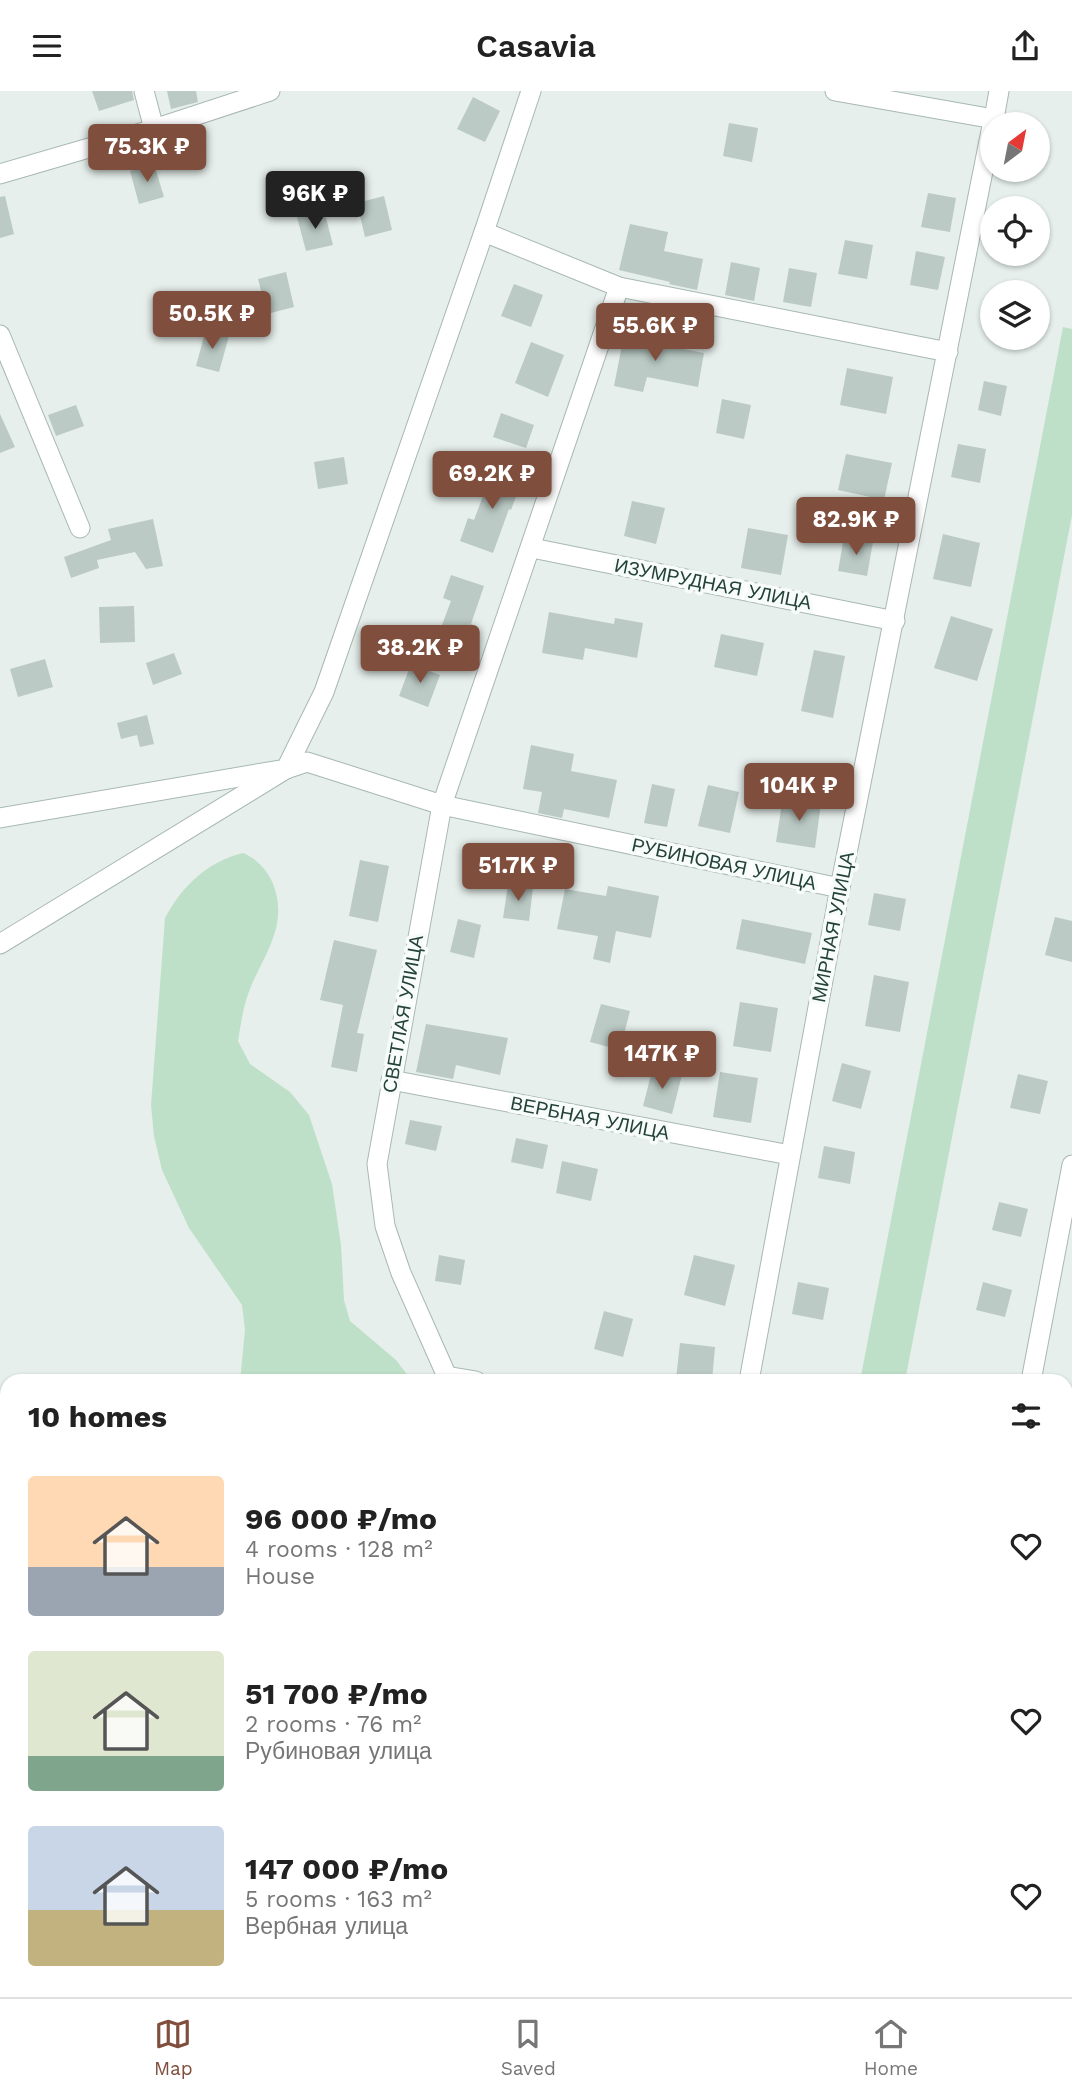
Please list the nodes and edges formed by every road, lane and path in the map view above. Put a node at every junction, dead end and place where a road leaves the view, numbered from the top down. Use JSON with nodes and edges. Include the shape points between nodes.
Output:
{"nodes":[{"id":1,"x":144,"y":91,"type":"edge"},
{"id":2,"x":270,"y":91,"type":"edge"},
{"id":3,"x":531,"y":91,"type":"edge"},
{"id":4,"x":835,"y":91,"type":"edge"},
{"id":5,"x":999,"y":91,"type":"edge"},
{"id":6,"x":995,"y":112,"type":"edge"},
{"id":7,"x":980,"y":120,"type":"edge"},
{"id":8,"x":153,"y":129,"type":"junction"},
{"id":9,"x":0,"y":174,"type":"edge"},
{"id":10,"x":981,"y":182,"type":"edge"},
{"id":11,"x":484,"y":232,"type":"junction"},
{"id":12,"x":619,"y":287,"type":"junction"},
{"id":13,"x":0,"y":335,"type":"edge"},
{"id":14,"x":948,"y":352,"type":"junction"},
{"id":15,"x":80,"y":528,"type":"dead end"},
{"id":16,"x":532,"y":548,"type":"junction"},
{"id":17,"x":895,"y":621,"type":"junction"},
{"id":18,"x":286,"y":769,"type":"junction"},
{"id":19,"x":442,"y":805,"type":"junction"},
{"id":20,"x":0,"y":818,"type":"edge"},
{"id":21,"x":840,"y":888,"type":"junction"},
{"id":22,"x":0,"y":944,"type":"edge"},
{"id":23,"x":391,"y":1080,"type":"junction"},
{"id":24,"x":790,"y":1155,"type":"junction"},
{"id":25,"x":1072,"y":1165,"type":"edge"},
{"id":26,"x":445,"y":1374,"type":"edge"},
{"id":27,"x":750,"y":1374,"type":"edge"},
{"id":28,"x":1032,"y":1374,"type":"edge"}],
"edges":[{"from":1,"to":8,"type":"street"},
{"from":2,"to":8,"type":"street"},
{"from":3,"to":11,"type":"street"},
{"from":4,"to":7,"type":"street"},
{"from":5,"to":6,"type":"street","name":"МИРНАЯ УЛИЦА"},
{"from":8,"to":9,"type":"street"},
{"from":10,"to":14,"type":"street","name":"МИРНАЯ УЛИЦА"},
{"from":11,"to":12,"type":"street"},
{"from":11,"to":18,"type":"street","via":[[324,692]]},
{"from":12,"to":14,"type":"street"},
{"from":12,"to":16,"type":"street","name":"СВЕТЛАЯ УЛИЦА"},
{"from":13,"to":15,"type":"street"},
{"from":14,"to":17,"type":"street","name":"МИРНАЯ УЛИЦА"},
{"from":16,"to":17,"type":"street","name":"ИЗУМРУДНАЯ УЛИЦА"},
{"from":16,"to":19,"type":"street","name":"СВЕТЛАЯ УЛИЦА"},
{"from":17,"to":21,"type":"street","name":"МИРНАЯ УЛИЦА"},
{"from":18,"to":19,"type":"street","name":"РУБИНОВАЯ УЛИЦА","via":[[307,762]]},
{"from":18,"to":20,"type":"street","name":"РУБИНОВАЯ УЛИЦА"},
{"from":18,"to":22,"type":"street"},
{"from":19,"to":21,"type":"street","name":"РУБИНОВАЯ УЛИЦА"},
{"from":19,"to":23,"type":"street","name":"СВЕТЛАЯ УЛИЦА"},
{"from":21,"to":24,"type":"street","name":"МИРНАЯ УЛИЦА"},
{"from":23,"to":24,"type":"street","name":"ВЕРБНАЯ УЛИЦА"},
{"from":23,"to":26,"type":"street","name":"СВЕТЛАЯ УЛИЦА","via":[[377,1164],[385,1226]]},
{"from":24,"to":27,"type":"street","name":"МИРНАЯ УЛИЦА"},
{"from":25,"to":28,"type":"street"}]}
